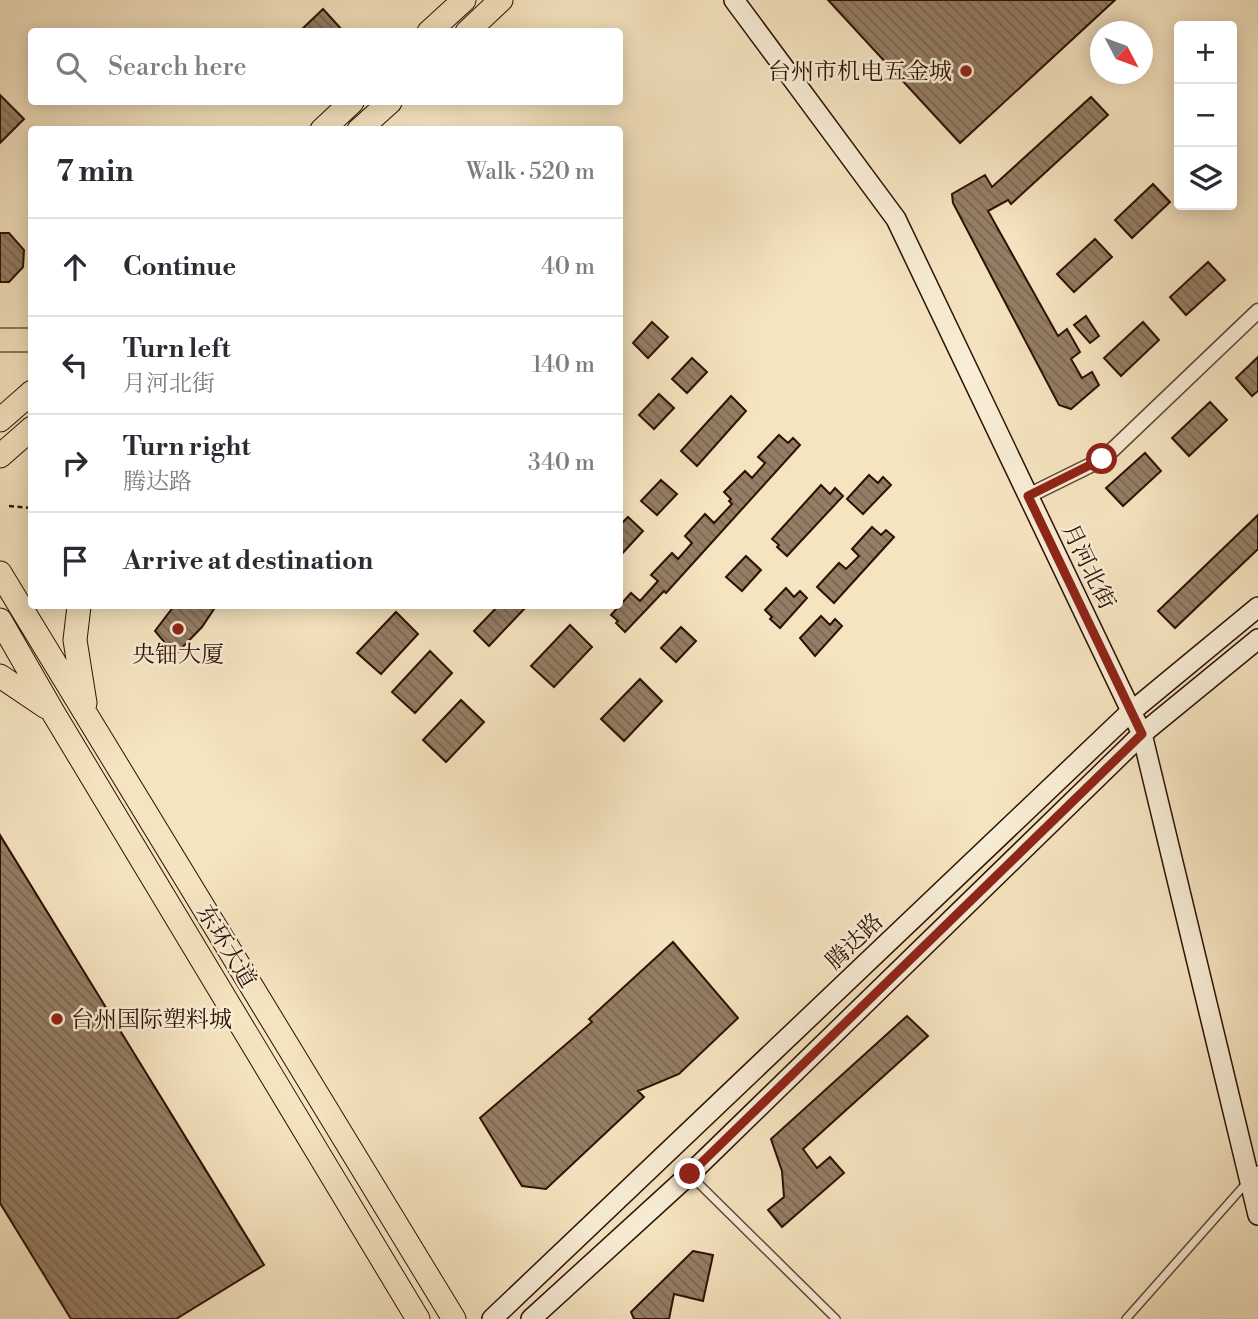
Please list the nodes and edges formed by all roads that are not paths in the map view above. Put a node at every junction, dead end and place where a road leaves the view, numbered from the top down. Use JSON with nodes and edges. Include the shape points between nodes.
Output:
{"nodes":[{"id":1,"x":464,"y":0,"type":"edge"},
{"id":2,"x":501,"y":0,"type":"edge"},
{"id":3,"x":734,"y":0,"type":"edge"},
{"id":4,"x":433,"y":28,"type":"edge"},
{"id":5,"x":471,"y":28,"type":"edge"},
{"id":6,"x":349,"y":105,"type":"edge"},
{"id":7,"x":387,"y":105,"type":"edge"},
{"id":8,"x":326,"y":126,"type":"edge"},
{"id":9,"x":363,"y":126,"type":"edge"},
{"id":10,"x":1258,"y":311,"type":"edge"},
{"id":11,"x":0,"y":340,"type":"edge"},
{"id":12,"x":28,"y":340,"type":"edge"},
{"id":13,"x":28,"y":396,"type":"edge"},
{"id":14,"x":0,"y":420,"type":"edge"},
{"id":15,"x":28,"y":432,"type":"edge"},
{"id":16,"x":0,"y":456,"type":"edge"},
{"id":17,"x":1028,"y":496,"type":"junction"},
{"id":18,"x":0,"y":573,"type":"edge"},
{"id":19,"x":1258,"y":607,"type":"edge"},
{"id":20,"x":79,"y":609,"type":"edge"},
{"id":21,"x":0,"y":620,"type":"edge"},
{"id":22,"x":1258,"y":639,"type":"edge"},
{"id":23,"x":0,"y":676,"type":"edge"},
{"id":24,"x":1131,"y":711,"type":"junction"},
{"id":25,"x":54,"y":714,"type":"junction"},
{"id":26,"x":87,"y":717,"type":"junction"},
{"id":27,"x":1142,"y":734,"type":"junction"},
{"id":28,"x":690,"y":1174,"type":"junction"},
{"id":29,"x":1254,"y":1175,"type":"edge"},
{"id":30,"x":1258,"y":1215,"type":"edge"},
{"id":31,"x":418,"y":1319,"type":"edge"},
{"id":32,"x":454,"y":1319,"type":"edge"},
{"id":33,"x":492,"y":1319,"type":"edge"},
{"id":34,"x":531,"y":1319,"type":"edge"},
{"id":35,"x":836,"y":1319,"type":"edge"},
{"id":36,"x":1126,"y":1319,"type":"edge"}],
"edges":[{"from":1,"to":4,"type":"main road"},
{"from":2,"to":5,"type":"main road"},
{"from":3,"to":17,"type":"main road","name":"月河北街","via":[[895,219]]},
{"from":6,"to":8,"type":"main road"},
{"from":7,"to":9,"type":"main road"},
{"from":10,"to":17,"type":"street","via":[[1102,459]]},
{"from":11,"to":12,"type":"main road"},
{"from":13,"to":14,"type":"main road"},
{"from":15,"to":16,"type":"main road"},
{"from":17,"to":24,"type":"main road","name":"月河北街"},
{"from":18,"to":26,"type":"main road","name":"东环大道"},
{"from":19,"to":24,"type":"main road","name":"腾达路"},
{"from":20,"to":26,"type":"main road","via":[[75,640]]},
{"from":21,"to":25,"type":"main road","name":"东环大道"},
{"from":22,"to":27,"type":"main road"},
{"from":23,"to":25,"type":"main road"},
{"from":24,"to":27,"type":"main road","name":"月河北街"},
{"from":24,"to":33,"type":"main road","name":"腾达路"},
{"from":25,"to":31,"type":"main road","name":"东环大道"},
{"from":26,"to":32,"type":"main road","name":"东环大道"},
{"from":27,"to":28,"type":"main road"},
{"from":27,"to":29,"type":"main road","name":"月河北街"},
{"from":28,"to":34,"type":"main road"},
{"from":28,"to":35,"type":"lane"},
{"from":29,"to":30,"type":"main road","name":"月河北街"},
{"from":29,"to":36,"type":"lane"}]}
